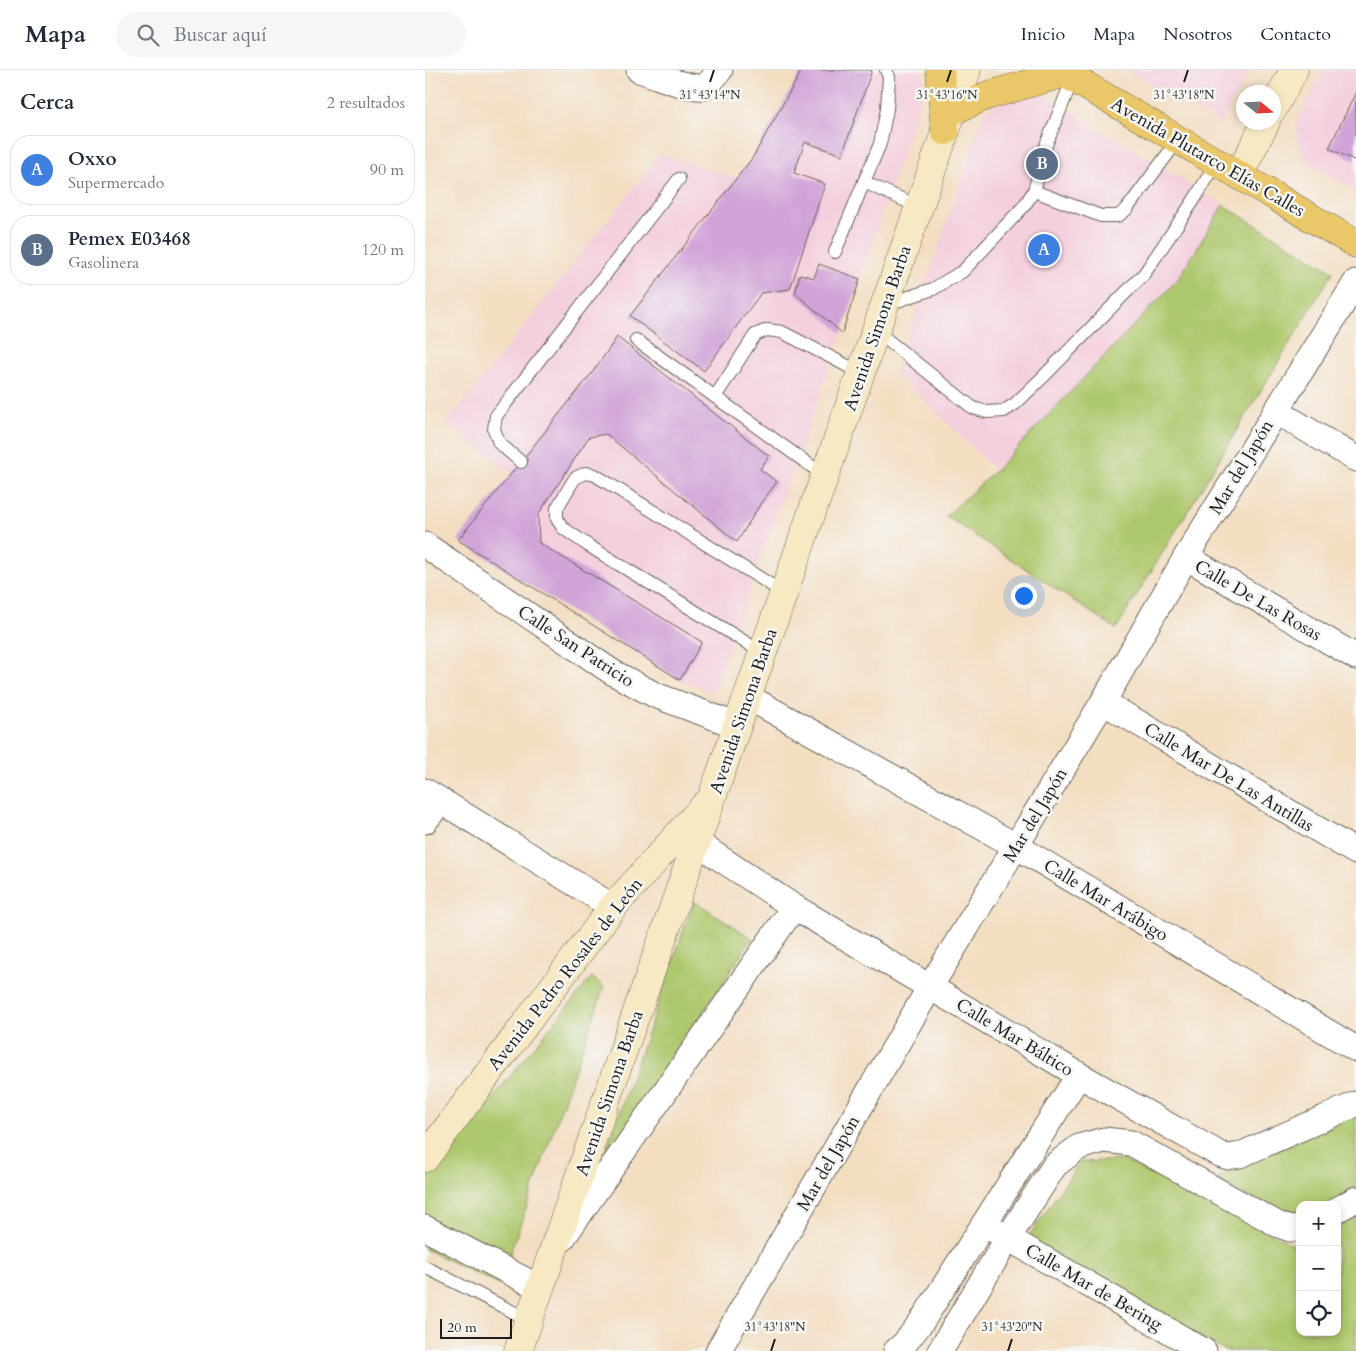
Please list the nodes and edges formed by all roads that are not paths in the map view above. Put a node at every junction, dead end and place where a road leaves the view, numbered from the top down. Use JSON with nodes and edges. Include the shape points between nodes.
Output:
{"nodes":[{"id":1,"x":639,"y":70,"type":"edge"},
{"id":2,"x":886,"y":70,"type":"edge"},
{"id":3,"x":940,"y":70,"type":"edge"},
{"id":4,"x":967,"y":70,"type":"edge"},
{"id":5,"x":1294,"y":70,"type":"edge"},
{"id":6,"x":1065,"y":74,"type":"edge"},
{"id":7,"x":713,"y":79,"type":"edge"},
{"id":8,"x":1281,"y":94,"type":"edge"},
{"id":9,"x":949,"y":121,"type":"junction"},
{"id":10,"x":1259,"y":130,"type":"edge"},
{"id":11,"x":1179,"y":139,"type":"junction"},
{"id":12,"x":1228,"y":168,"type":"junction"},
{"id":13,"x":679,"y":179,"type":"dead end"},
{"id":14,"x":863,"y":182,"type":"junction"},
{"id":15,"x":1034,"y":191,"type":"junction"},
{"id":16,"x":919,"y":207,"type":"junction"},
{"id":17,"x":1356,"y":244,"type":"edge"},
{"id":18,"x":835,"y":252,"type":"dead end"},
{"id":19,"x":1356,"y":282,"type":"edge"},
{"id":20,"x":885,"y":305,"type":"junction"},
{"id":21,"x":875,"y":332,"type":"junction"},
{"id":22,"x":636,"y":340,"type":"dead end"},
{"id":23,"x":861,"y":373,"type":"junction"},
{"id":24,"x":715,"y":397,"type":"junction"},
{"id":25,"x":1275,"y":411,"type":"junction"},
{"id":26,"x":1356,"y":459,"type":"edge"},
{"id":27,"x":521,"y":462,"type":"dead end"},
{"id":28,"x":825,"y":476,"type":"junction"},
{"id":29,"x":425,"y":545,"type":"edge"},
{"id":30,"x":1186,"y":557,"type":"junction"},
{"id":31,"x":784,"y":593,"type":"junction"},
{"id":32,"x":763,"y":653,"type":"junction"},
{"id":33,"x":1356,"y":657,"type":"edge"},
{"id":34,"x":748,"y":697,"type":"junction"},
{"id":35,"x":1103,"y":702,"type":"junction"},
{"id":36,"x":738,"y":726,"type":"junction"},
{"id":37,"x":433,"y":796,"type":"edge"},
{"id":38,"x":713,"y":796,"type":"junction"},
{"id":39,"x":425,"y":821,"type":"edge"},
{"id":40,"x":697,"y":843,"type":"junction"},
{"id":41,"x":1016,"y":846,"type":"junction"},
{"id":42,"x":1356,"y":852,"type":"edge"},
{"id":43,"x":613,"y":907,"type":"junction"},
{"id":44,"x":794,"y":907,"type":"junction"},
{"id":45,"x":930,"y":987,"type":"junction"},
{"id":46,"x":1356,"y":1049,"type":"edge"},
{"id":47,"x":1079,"y":1075,"type":"junction"},
{"id":48,"x":1356,"y":1104,"type":"edge"},
{"id":49,"x":425,"y":1158,"type":"edge"},
{"id":50,"x":1356,"y":1199,"type":"edge"},
{"id":51,"x":1341,"y":1208,"type":"edge"},
{"id":52,"x":983,"y":1224,"type":"junction"},
{"id":53,"x":425,"y":1228,"type":"edge"},
{"id":54,"x":1296,"y":1229,"type":"edge"},
{"id":55,"x":1008,"y":1238,"type":"junction"},
{"id":56,"x":553,"y":1252,"type":"junction"},
{"id":57,"x":425,"y":1267,"type":"edge"},
{"id":58,"x":948,"y":1280,"type":"junction"},
{"id":59,"x":540,"y":1288,"type":"junction"},
{"id":60,"x":973,"y":1297,"type":"junction"},
{"id":61,"x":529,"y":1320,"type":"junction"},
{"id":62,"x":1189,"y":1347,"type":"edge"},
{"id":63,"x":519,"y":1351,"type":"edge"},
{"id":64,"x":718,"y":1351,"type":"edge"},
{"id":65,"x":896,"y":1351,"type":"edge"},
{"id":66,"x":940,"y":1351,"type":"edge"}],
"edges":[{"from":1,"to":7,"type":"street","via":[[691,86]]},
{"from":2,"to":14,"type":"lane","via":[[889,77],[887,109],[880,144]]},
{"from":3,"to":9,"type":"main road"},
{"from":4,"to":9,"type":"main road","name":"Avenida Simona Barba"},
{"from":5,"to":8,"type":"main road"},
{"from":6,"to":9,"type":"main road","via":[[986,96]]},
{"from":6,"to":11,"type":"main road","name":"Avenida Plutarco Elías Calles"},
{"from":6,"to":15,"type":"lane"},
{"from":9,"to":16,"type":"main road","name":"Avenida Simona Barba"},
{"from":10,"to":12,"type":"main road"},
{"from":11,"to":12,"type":"main road","name":"Avenida Plutarco Elías Calles"},
{"from":11,"to":15,"type":"lane","via":[[1118,216],[1101,216]]},
{"from":12,"to":17,"type":"main road","name":"Avenida Plutarco Elías Calles"},
{"from":12,"to":21,"type":"lane","via":[[1179,223],[1144,274],[1042,378],[1004,411],[987,412],[973,408]]},
{"from":13,"to":27,"type":"lane","via":[[495,416],[494,429],[499,442]]},
{"from":14,"to":16,"type":"lane"},
{"from":14,"to":18,"type":"lane"},
{"from":15,"to":20,"type":"lane","via":[[1024,206],[963,270],[933,289]]},
{"from":16,"to":20,"type":"main road","name":"Avenida Simona Barba"},
{"from":19,"to":25,"type":"street","name":"Mar del Japón"},
{"from":20,"to":21,"type":"main road","name":"Avenida Simona Barba"},
{"from":21,"to":23,"type":"main road","name":"Avenida Simona Barba"},
{"from":22,"to":24,"type":"lane"},
{"from":23,"to":24,"type":"lane","via":[[782,332],[767,330],[755,335]]},
{"from":23,"to":28,"type":"main road","name":"Avenida Simona Barba"},
{"from":24,"to":28,"type":"lane"},
{"from":25,"to":26,"type":"street"},
{"from":25,"to":30,"type":"street","name":"Mar del Japón"},
{"from":28,"to":31,"type":"main road","name":"Avenida Simona Barba"},
{"from":29,"to":36,"type":"street","name":"Calle San Patricio","via":[[612,672],[655,695]]},
{"from":30,"to":33,"type":"street","name":"Calle De Las Rosas"},
{"from":30,"to":35,"type":"street","name":"Mar del Japón"},
{"from":31,"to":32,"type":"main road","name":"Avenida Simona Barba"},
{"from":31,"to":32,"type":"lane","via":[[595,475],[586,473],[561,490],[557,519],[563,528]]},
{"from":32,"to":34,"type":"main road","name":"Avenida Simona Barba"},
{"from":34,"to":36,"type":"main road","name":"Avenida Simona Barba"},
{"from":34,"to":41,"type":"street","name":"Calle Mar Arábigo"},
{"from":35,"to":41,"type":"street","name":"Mar del Japón"},
{"from":35,"to":42,"type":"street","name":"Calle Mar De Las Antillas"},
{"from":36,"to":38,"type":"main road","name":"Avenida Simona Barba"},
{"from":37,"to":39,"type":"street"},
{"from":37,"to":43,"type":"street"},
{"from":38,"to":40,"type":"main road","name":"Avenida Simona Barba"},
{"from":38,"to":43,"type":"main road","name":"Avenida Pedro Rosales de León"},
{"from":40,"to":44,"type":"street","name":"Calle Mar Báltico"},
{"from":40,"to":56,"type":"main road","name":"Avenida Simona Barba"},
{"from":41,"to":45,"type":"street","name":"Mar del Japón"},
{"from":41,"to":46,"type":"street","name":"Calle Mar Arábigo"},
{"from":43,"to":49,"type":"main road","name":"Avenida Pedro Rosales de León"},
{"from":44,"to":45,"type":"street","name":"Calle Mar Báltico"},
{"from":44,"to":56,"type":"street"},
{"from":45,"to":47,"type":"street","name":"Calle Mar Báltico"},
{"from":45,"to":64,"type":"street","name":"Mar del Japón"},
{"from":47,"to":48,"type":"street","name":"Calle Mar Báltico","via":[[1227,1157],[1240,1155]]},
{"from":47,"to":52,"type":"street"},
{"from":50,"to":51,"type":"street"},
{"from":52,"to":55,"type":"street","name":"Calle Mar de Bering"},
{"from":52,"to":58,"type":"street"},
{"from":53,"to":59,"type":"street"},
{"from":54,"to":55,"type":"street","via":[[1279,1225],[1131,1143],[1104,1140],[1079,1147],[1055,1165]]},
{"from":55,"to":60,"type":"street"},
{"from":55,"to":62,"type":"street","name":"Calle Mar de Bering"},
{"from":56,"to":59,"type":"main road","name":"Avenida Simona Barba"},
{"from":57,"to":61,"type":"lane"},
{"from":58,"to":60,"type":"street"},
{"from":58,"to":65,"type":"street","via":[[922,1321]]},
{"from":59,"to":61,"type":"main road","name":"Avenida Simona Barba"},
{"from":60,"to":66,"type":"street"},
{"from":61,"to":63,"type":"main road","name":"Avenida Simona Barba"}]}
